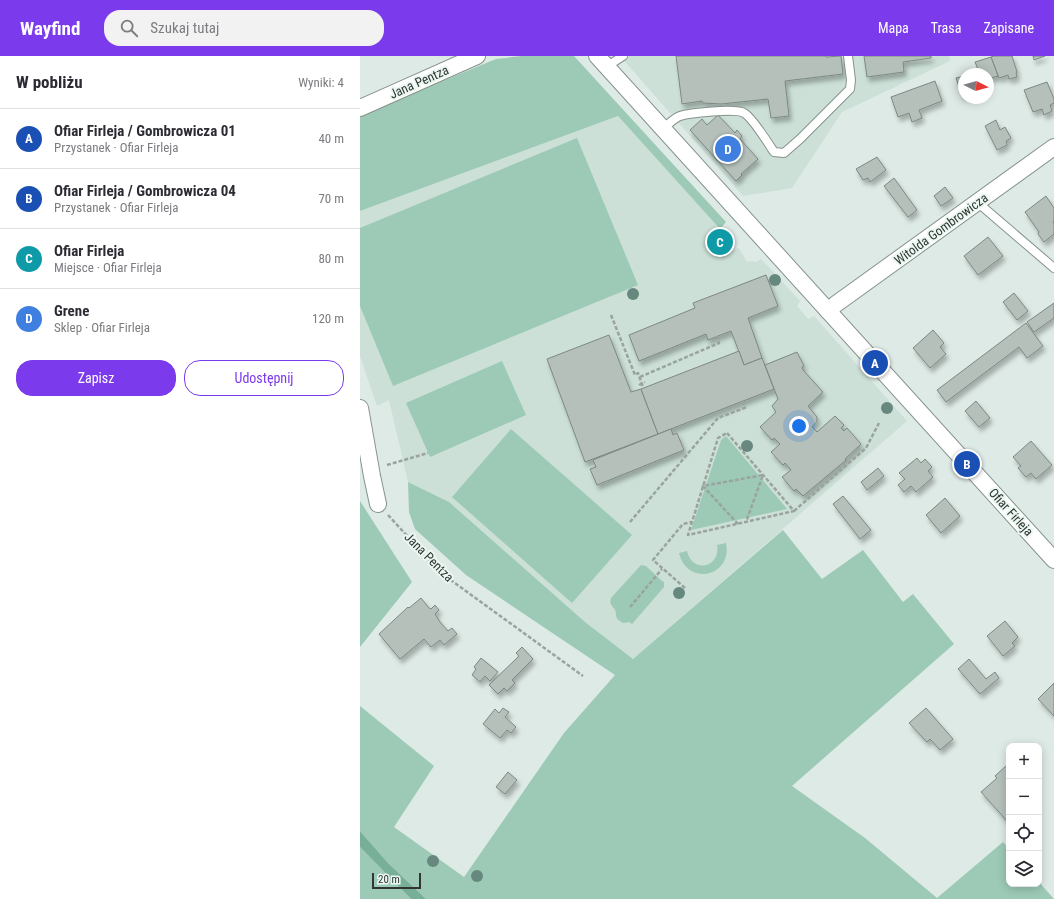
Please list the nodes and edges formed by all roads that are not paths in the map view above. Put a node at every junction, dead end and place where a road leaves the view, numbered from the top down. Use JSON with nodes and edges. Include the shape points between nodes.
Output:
{"nodes":[{"id":1,"x":477,"y":56,"type":"edge"},
{"id":2,"x":623,"y":56,"type":"edge"},
{"id":3,"x":848,"y":56,"type":"edge"},
{"id":4,"x":601,"y":61,"type":"edge"},
{"id":5,"x":360,"y":108,"type":"edge"},
{"id":6,"x":662,"y":128,"type":"junction"},
{"id":7,"x":1054,"y":147,"type":"edge"},
{"id":8,"x":977,"y":202,"type":"junction"},
{"id":9,"x":1054,"y":268,"type":"edge"},
{"id":10,"x":828,"y":311,"type":"junction"},
{"id":11,"x":360,"y":408,"type":"edge"},
{"id":12,"x":378,"y":504,"type":"road end"},
{"id":13,"x":1054,"y":560,"type":"edge"}],
"edges":[{"from":1,"to":5,"type":"street","name":"Jana Pentza"},
{"from":2,"to":4,"type":"lane"},
{"from":3,"to":6,"type":"lane","via":[[850,89],[784,153],[774,152],[744,112],[731,110],[690,113],[679,116]]},
{"from":4,"to":6,"type":"street","name":"Ofiar Firleja"},
{"from":6,"to":10,"type":"street","name":"Ofiar Firleja"},
{"from":7,"to":8,"type":"street","name":"Witolda Gombrowicza"},
{"from":8,"to":9,"type":"lane"},
{"from":8,"to":10,"type":"street","name":"Witolda Gombrowicza"},
{"from":10,"to":13,"type":"street","name":"Ofiar Firleja"},
{"from":11,"to":12,"type":"street"}]}
